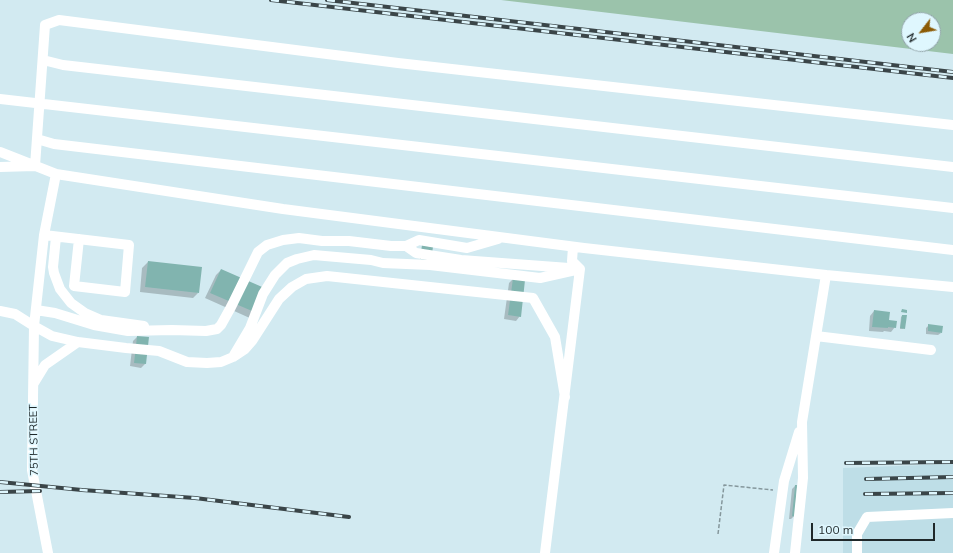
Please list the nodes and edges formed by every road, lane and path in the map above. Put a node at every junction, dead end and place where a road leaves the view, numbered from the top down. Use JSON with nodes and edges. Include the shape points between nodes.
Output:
{"nodes":[{"id":1,"x":43,"y":60,"type":"junction"},
{"id":2,"x":0,"y":99,"type":"edge"},
{"id":3,"x":39,"y":103,"type":"junction"},
{"id":4,"x":953,"y":125,"type":"edge"},
{"id":5,"x":37,"y":139,"type":"junction"},
{"id":6,"x":0,"y":152,"type":"edge"},
{"id":7,"x":35,"y":166,"type":"junction"},
{"id":8,"x":0,"y":167,"type":"edge"},
{"id":9,"x":953,"y":167,"type":"edge"},
{"id":10,"x":56,"y":174,"type":"junction"},
{"id":11,"x":953,"y":208,"type":"edge"},
{"id":12,"x":44,"y":235,"type":"junction"},
{"id":13,"x":56,"y":236,"type":"junction"},
{"id":14,"x":504,"y":238,"type":"junction"},
{"id":15,"x":79,"y":239,"type":"junction"},
{"id":16,"x":406,"y":246,"type":"junction"},
{"id":17,"x":573,"y":247,"type":"junction"},
{"id":18,"x":953,"y":250,"type":"edge"},
{"id":19,"x":580,"y":269,"type":"junction"},
{"id":20,"x":826,"y":275,"type":"junction"},
{"id":21,"x":953,"y":287,"type":"edge"},
{"id":22,"x":36,"y":310,"type":"junction"},
{"id":23,"x":0,"y":311,"type":"edge"},
{"id":24,"x":34,"y":326,"type":"junction"},
{"id":25,"x":172,"y":330,"type":"junction"},
{"id":26,"x":816,"y":336,"type":"junction"},
{"id":27,"x":78,"y":342,"type":"junction"},
{"id":28,"x":931,"y":350,"type":"dead end"},
{"id":29,"x":233,"y":357,"type":"junction"},
{"id":30,"x":34,"y":383,"type":"junction"},
{"id":31,"x":564,"y":397,"type":"junction"},
{"id":32,"x":802,"y":422,"type":"junction"},
{"id":33,"x":783,"y":487,"type":"junction"},
{"id":34,"x":953,"y":513,"type":"edge"},
{"id":35,"x":718,"y":534,"type":"dead end"},
{"id":36,"x":48,"y":553,"type":"edge"},
{"id":37,"x":545,"y":553,"type":"edge"},
{"id":38,"x":774,"y":553,"type":"edge"},
{"id":39,"x":794,"y":553,"type":"edge"},
{"id":40,"x":857,"y":553,"type":"edge"}],
"edges":[{"from":1,"to":3,"type":"street"},
{"from":1,"to":4,"type":"street","via":[[45,25],[59,20],[398,63]]},
{"from":1,"to":9,"type":"street","via":[[63,65]]},
{"from":2,"to":3,"type":"street"},
{"from":3,"to":5,"type":"street"},
{"from":3,"to":11,"type":"street"},
{"from":5,"to":7,"type":"street"},
{"from":5,"to":18,"type":"street","via":[[62,145]]},
{"from":6,"to":7,"type":"street"},
{"from":7,"to":8,"type":"street"},
{"from":7,"to":10,"type":"street"},
{"from":10,"to":12,"type":"street","name":"75TH STREET"},
{"from":10,"to":14,"type":"street","via":[[283,209]]},
{"from":12,"to":13,"type":"street"},
{"from":12,"to":22,"type":"street","name":"75TH STREET"},
{"from":13,"to":15,"type":"street"},
{"from":13,"to":25,"type":"street","via":[[54,273],[60,289],[71,303],[101,320]]},
{"from":14,"to":16,"type":"street","via":[[467,248],[419,240]]},
{"from":14,"to":17,"type":"street"},
{"from":15,"to":15,"type":"street","via":[[129,245],[125,292],[74,286]]},
{"from":16,"to":19,"type":"street","via":[[416,253],[462,260]]},
{"from":16,"to":25,"type":"street","via":[[299,238],[266,245],[258,252],[221,325],[206,331]]},
{"from":17,"to":19,"type":"street","via":[[572,261]]},
{"from":17,"to":20,"type":"street"},
{"from":19,"to":29,"type":"street","via":[[540,278],[314,255],[297,259],[287,263],[275,275],[263,294],[250,328]]},
{"from":19,"to":31,"type":"street"},
{"from":20,"to":21,"type":"street"},
{"from":20,"to":26,"type":"street"},
{"from":22,"to":24,"type":"street","name":"75TH STREET"},
{"from":22,"to":25,"type":"street","via":[[128,331]]},
{"from":23,"to":24,"type":"street","via":[[15,314]]},
{"from":24,"to":27,"type":"street","via":[[52,336]]},
{"from":24,"to":30,"type":"street","name":"75TH STREET"},
{"from":26,"to":28,"type":"street"},
{"from":26,"to":32,"type":"street"},
{"from":27,"to":29,"type":"street","via":[[160,351],[187,362],[221,362]]},
{"from":27,"to":30,"type":"street","via":[[45,365]]},
{"from":29,"to":31,"type":"street","via":[[252,341],[279,299],[306,279],[327,276],[533,298],[555,337]]},
{"from":30,"to":36,"type":"street","name":"75TH STREET","via":[[32,470]]},
{"from":31,"to":37,"type":"street"},
{"from":32,"to":33,"type":"street"},
{"from":32,"to":39,"type":"street","via":[[803,478]]},
{"from":33,"to":35,"type":"path","via":[[773,490],[724,484]]},
{"from":33,"to":38,"type":"street"},
{"from":34,"to":40,"type":"street","via":[[867,517],[857,534]]}]}
